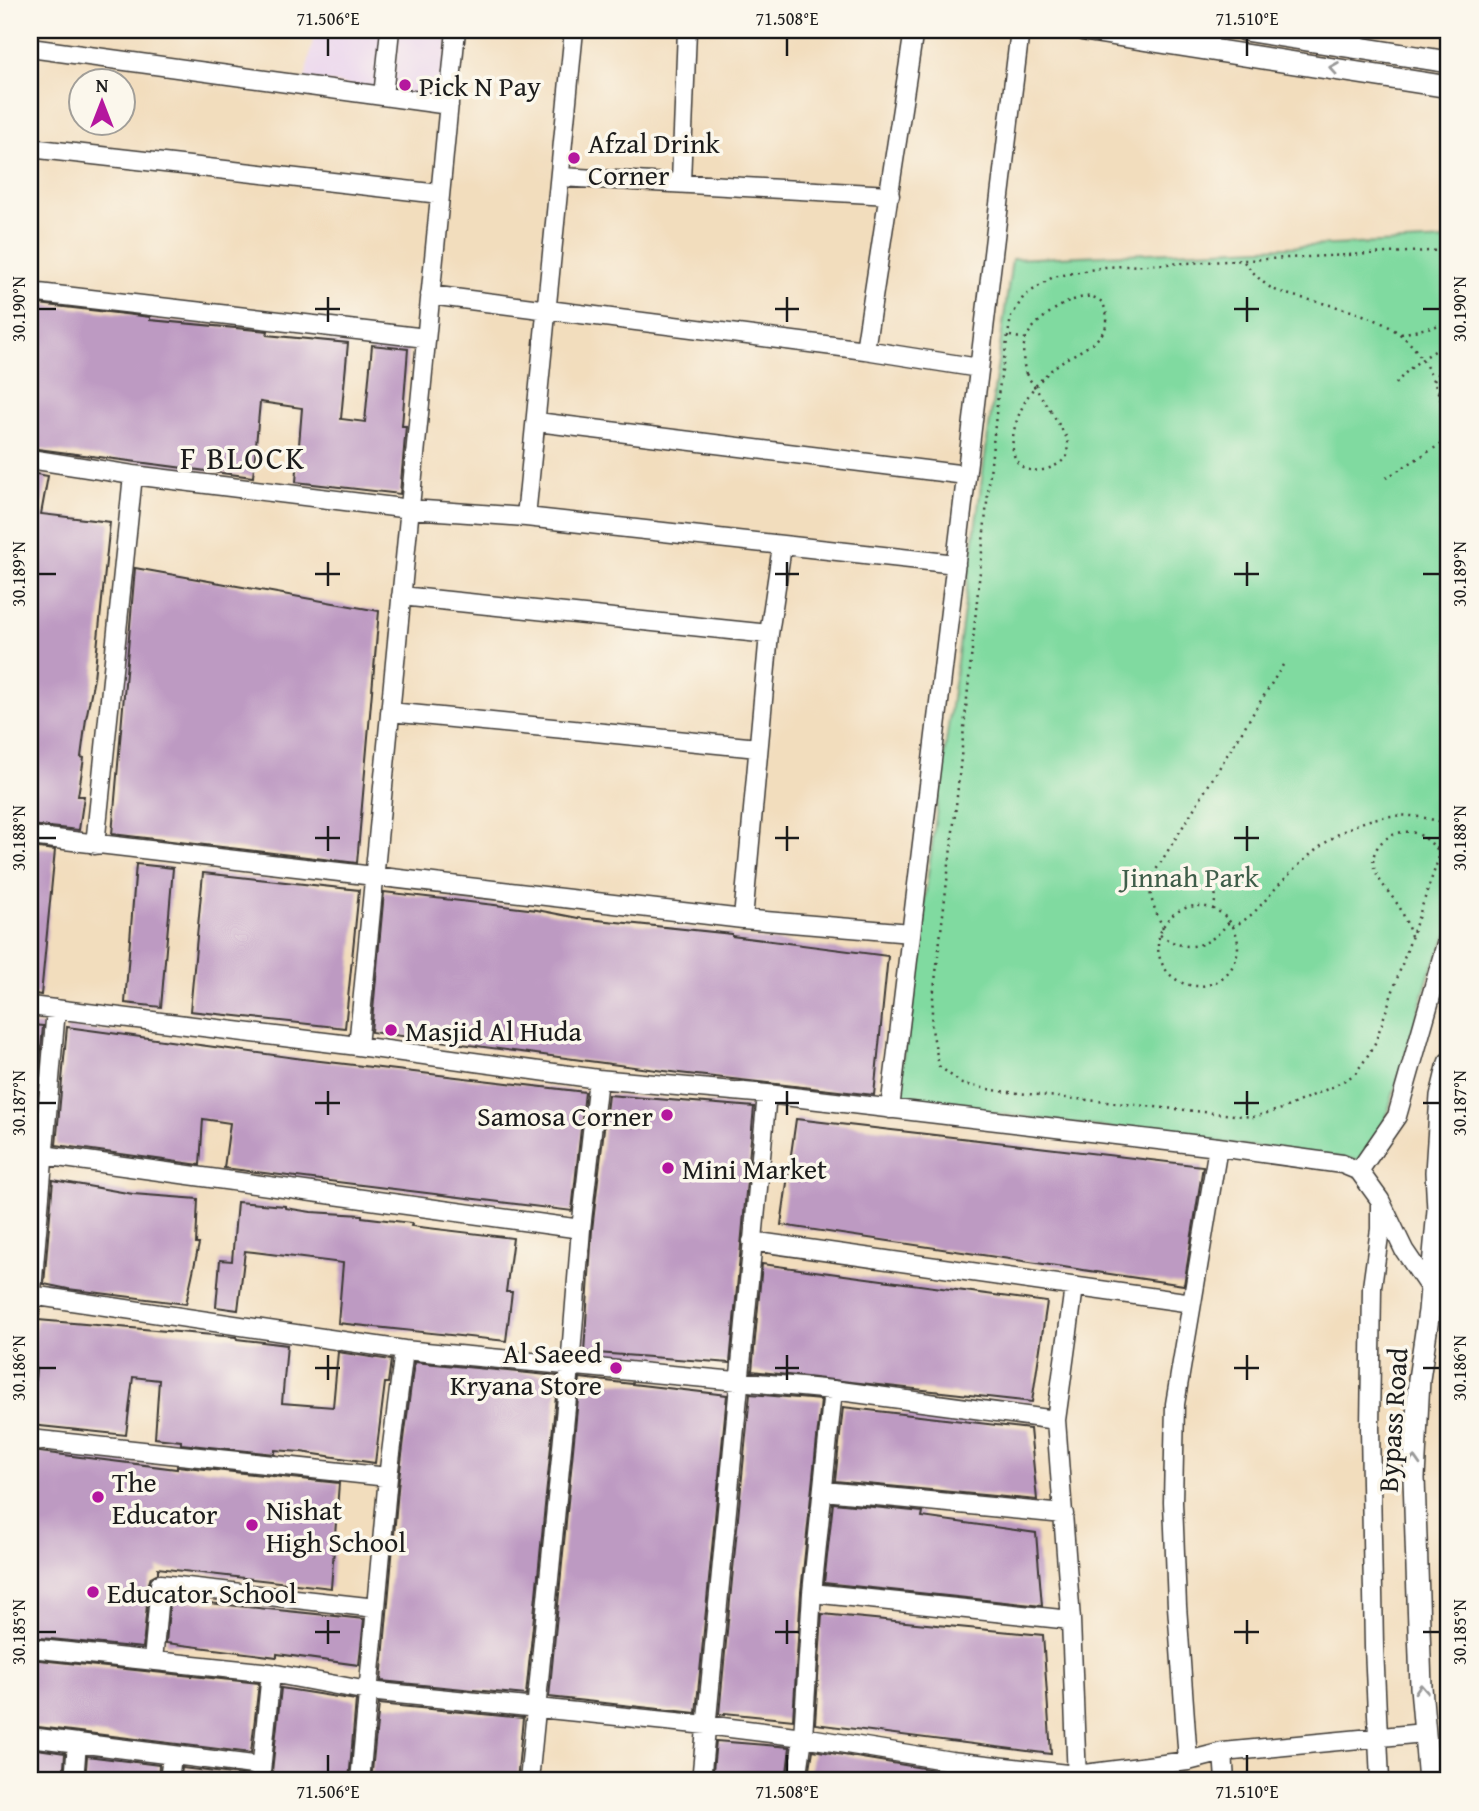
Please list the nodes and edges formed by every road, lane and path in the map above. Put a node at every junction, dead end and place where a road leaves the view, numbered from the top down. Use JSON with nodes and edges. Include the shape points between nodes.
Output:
{"nodes":[{"id":1,"x":390,"y":30,"type":"edge"},
{"id":2,"x":456,"y":30,"type":"edge"},
{"id":3,"x":574,"y":30,"type":"edge"},
{"id":4,"x":687,"y":30,"type":"edge"},
{"id":5,"x":914,"y":30,"type":"edge"},
{"id":6,"x":1020,"y":30,"type":"edge"},
{"id":7,"x":1084,"y":30,"type":"edge"},
{"id":8,"x":1244,"y":30,"type":"edge"},
{"id":9,"x":1209,"y":39,"type":"edge"},
{"id":10,"x":1367,"y":40,"type":"edge"},
{"id":11,"x":30,"y":48,"type":"edge"},
{"id":12,"x":1449,"y":62,"type":"edge"},
{"id":13,"x":1363,"y":72,"type":"junction"},
{"id":14,"x":1449,"y":87,"type":"edge"},
{"id":15,"x":383,"y":96,"type":"junction"},
{"id":16,"x":449,"y":105,"type":"junction"},
{"id":17,"x":30,"y":148,"type":"edge"},
{"id":18,"x":560,"y":177,"type":"junction"},
{"id":19,"x":681,"y":182,"type":"junction"},
{"id":20,"x":440,"y":194,"type":"junction"},
{"id":21,"x":890,"y":195,"type":"junction"},
{"id":22,"x":1449,"y":250,"type":"edge"},
{"id":23,"x":1244,"y":262,"type":"junction"},
{"id":24,"x":30,"y":292,"type":"edge"},
{"id":25,"x":430,"y":295,"type":"junction"},
{"id":26,"x":546,"y":310,"type":"junction"},
{"id":27,"x":1449,"y":323,"type":"edge"},
{"id":28,"x":1401,"y":334,"type":"junction"},
{"id":29,"x":1010,"y":336,"type":"junction"},
{"id":30,"x":426,"y":338,"type":"junction"},
{"id":31,"x":1026,"y":339,"type":"junction"},
{"id":32,"x":1449,"y":343,"type":"edge"},
{"id":33,"x":866,"y":350,"type":"junction"},
{"id":34,"x":1449,"y":355,"type":"edge"},
{"id":35,"x":1423,"y":358,"type":"junction"},
{"id":36,"x":979,"y":368,"type":"junction"},
{"id":37,"x":1434,"y":381,"type":"junction"},
{"id":38,"x":1396,"y":384,"type":"dead end"},
{"id":39,"x":1438,"y":390,"type":"junction"},
{"id":40,"x":1449,"y":397,"type":"edge"},
{"id":41,"x":537,"y":422,"type":"junction"},
{"id":42,"x":1449,"y":424,"type":"edge"},
{"id":43,"x":1449,"y":439,"type":"edge"},
{"id":44,"x":30,"y":459,"type":"edge"},
{"id":45,"x":133,"y":475,"type":"junction"},
{"id":46,"x":966,"y":475,"type":"junction"},
{"id":47,"x":1385,"y":478,"type":"dead end"},
{"id":48,"x":410,"y":509,"type":"junction"},
{"id":49,"x":526,"y":517,"type":"junction"},
{"id":50,"x":782,"y":546,"type":"junction"},
{"id":51,"x":956,"y":564,"type":"junction"},
{"id":52,"x":401,"y":596,"type":"junction"},
{"id":53,"x":769,"y":634,"type":"junction"},
{"id":54,"x":1283,"y":665,"type":"dead end"},
{"id":55,"x":390,"y":712,"type":"junction"},
{"id":56,"x":758,"y":748,"type":"junction"},
{"id":57,"x":1449,"y":827,"type":"edge"},
{"id":58,"x":30,"y":836,"type":"edge"},
{"id":59,"x":94,"y":845,"type":"junction"},
{"id":60,"x":1440,"y":852,"type":"junction"},
{"id":61,"x":374,"y":877,"type":"junction"},
{"id":62,"x":1216,"y":891,"type":"dead end"},
{"id":63,"x":1214,"y":910,"type":"junction"},
{"id":64,"x":743,"y":919,"type":"junction"},
{"id":65,"x":1231,"y":924,"type":"junction"},
{"id":66,"x":1163,"y":928,"type":"junction"},
{"id":67,"x":911,"y":933,"type":"junction"},
{"id":68,"x":1449,"y":933,"type":"edge"},
{"id":69,"x":1160,"y":935,"type":"junction"},
{"id":70,"x":1412,"y":936,"type":"junction"},
{"id":71,"x":30,"y":1006,"type":"edge"},
{"id":72,"x":56,"y":1009,"type":"junction"},
{"id":73,"x":358,"y":1046,"type":"junction"},
{"id":74,"x":1449,"y":1063,"type":"edge"},
{"id":75,"x":598,"y":1079,"type":"junction"},
{"id":76,"x":767,"y":1094,"type":"junction"},
{"id":77,"x":890,"y":1109,"type":"junction"},
{"id":78,"x":1219,"y":1147,"type":"junction"},
{"id":79,"x":43,"y":1155,"type":"junction"},
{"id":80,"x":1359,"y":1171,"type":"junction"},
{"id":81,"x":1442,"y":1174,"type":"edge"},
{"id":82,"x":1380,"y":1200,"type":"junction"},
{"id":83,"x":581,"y":1229,"type":"junction"},
{"id":84,"x":752,"y":1241,"type":"junction"},
{"id":85,"x":1074,"y":1287,"type":"junction"},
{"id":86,"x":1431,"y":1290,"type":"junction"},
{"id":87,"x":1192,"y":1303,"type":"junction"},
{"id":88,"x":31,"y":1304,"type":"edge"},
{"id":89,"x":404,"y":1350,"type":"junction"},
{"id":90,"x":570,"y":1367,"type":"junction"},
{"id":91,"x":739,"y":1380,"type":"junction"},
{"id":92,"x":833,"y":1390,"type":"junction"},
{"id":93,"x":1056,"y":1420,"type":"junction"},
{"id":94,"x":30,"y":1439,"type":"edge"},
{"id":95,"x":388,"y":1477,"type":"junction"},
{"id":96,"x":824,"y":1491,"type":"junction"},
{"id":97,"x":1064,"y":1514,"type":"junction"},
{"id":98,"x":812,"y":1593,"type":"junction"},
{"id":99,"x":376,"y":1608,"type":"junction"},
{"id":100,"x":1071,"y":1620,"type":"junction"},
{"id":101,"x":30,"y":1648,"type":"edge"},
{"id":102,"x":153,"y":1661,"type":"junction"},
{"id":103,"x":271,"y":1673,"type":"junction"},
{"id":104,"x":368,"y":1691,"type":"junction"},
{"id":105,"x":536,"y":1708,"type":"junction"},
{"id":106,"x":706,"y":1725,"type":"junction"},
{"id":107,"x":1424,"y":1733,"type":"junction"},
{"id":108,"x":30,"y":1737,"type":"edge"},
{"id":109,"x":803,"y":1737,"type":"junction"},
{"id":110,"x":1378,"y":1737,"type":"junction"},
{"id":111,"x":78,"y":1743,"type":"junction"},
{"id":112,"x":1223,"y":1752,"type":"junction"},
{"id":113,"x":172,"y":1756,"type":"junction"},
{"id":114,"x":951,"y":1761,"type":"junction"},
{"id":115,"x":1188,"y":1761,"type":"junction"},
{"id":116,"x":260,"y":1774,"type":"edge"},
{"id":117,"x":1077,"y":1778,"type":"edge"},
{"id":118,"x":74,"y":1781,"type":"edge"},
{"id":119,"x":169,"y":1781,"type":"edge"},
{"id":120,"x":360,"y":1781,"type":"edge"},
{"id":121,"x":529,"y":1781,"type":"edge"},
{"id":122,"x":701,"y":1781,"type":"edge"},
{"id":123,"x":797,"y":1781,"type":"edge"},
{"id":124,"x":953,"y":1781,"type":"edge"},
{"id":125,"x":1225,"y":1781,"type":"edge"},
{"id":126,"x":1380,"y":1781,"type":"edge"},
{"id":127,"x":1429,"y":1781,"type":"edge"}],
"edges":[{"from":1,"to":15,"type":"street"},
{"from":2,"to":16,"type":"street"},
{"from":3,"to":18,"type":"street"},
{"from":4,"to":19,"type":"street"},
{"from":5,"to":21,"type":"street"},
{"from":6,"to":36,"type":"street"},
{"from":7,"to":9,"type":"main road"},
{"from":8,"to":10,"type":"main road"},
{"from":13,"to":9,"type":"main road","one_way":true},
{"from":10,"to":12,"type":"main road"},
{"from":10,"to":13,"type":"main road"},
{"from":11,"to":15,"type":"street"},
{"from":13,"to":14,"type":"main road"},
{"from":15,"to":16,"type":"street"},
{"from":16,"to":20,"type":"street"},
{"from":17,"to":20,"type":"street"},
{"from":18,"to":19,"type":"street"},
{"from":18,"to":26,"type":"street"},
{"from":19,"to":21,"type":"street"},
{"from":20,"to":25,"type":"street"},
{"from":21,"to":33,"type":"street"},
{"from":22,"to":23,"type":"path"},
{"from":23,"to":28,"type":"path","via":[[1272,288],[1352,310]]},
{"from":23,"to":29,"type":"path","via":[[1105,267],[1053,277],[1024,296],[1011,317]]},
{"from":24,"to":30,"type":"street"},
{"from":25,"to":26,"type":"street"},
{"from":25,"to":30,"type":"street"},
{"from":26,"to":33,"type":"street"},
{"from":26,"to":41,"type":"street"},
{"from":27,"to":28,"type":"path"},
{"from":28,"to":35,"type":"path"},
{"from":29,"to":31,"type":"path"},
{"from":29,"to":70,"type":"path","via":[[998,395],[930,1024],[939,1066],[962,1084],[975,1087],[1253,1117],[1282,1109],[1354,1075],[1375,1043]]},
{"from":30,"to":48,"type":"street"},
{"from":31,"to":31,"type":"path","bridge":true,"via":[[1043,316],[1070,303],[1090,297],[1107,310],[1103,333],[1061,362],[1027,397],[1016,424],[1013,453],[1026,468],[1044,470],[1067,456],[1068,440],[1051,411],[1026,374]]},
{"from":32,"to":35,"type":"path"},
{"from":33,"to":36,"type":"street"},
{"from":34,"to":37,"type":"path"},
{"from":35,"to":37,"type":"path"},
{"from":35,"to":38,"type":"path"},
{"from":36,"to":46,"type":"street"},
{"from":37,"to":39,"type":"path"},
{"from":39,"to":40,"type":"path"},
{"from":39,"to":42,"type":"path"},
{"from":41,"to":46,"type":"street"},
{"from":41,"to":49,"type":"street"},
{"from":43,"to":47,"type":"path"},
{"from":44,"to":45,"type":"street"},
{"from":45,"to":48,"type":"street"},
{"from":45,"to":59,"type":"street"},
{"from":46,"to":51,"type":"street"},
{"from":48,"to":49,"type":"street"},
{"from":48,"to":52,"type":"street"},
{"from":49,"to":50,"type":"street"},
{"from":50,"to":51,"type":"street"},
{"from":50,"to":53,"type":"street"},
{"from":51,"to":67,"type":"street"},
{"from":52,"to":53,"type":"street"},
{"from":52,"to":55,"type":"street"},
{"from":53,"to":56,"type":"street"},
{"from":54,"to":66,"type":"path","via":[[1151,878],[1150,897]]},
{"from":55,"to":56,"type":"street"},
{"from":55,"to":61,"type":"street"},
{"from":56,"to":64,"type":"street"},
{"from":57,"to":60,"type":"path"},
{"from":57,"to":65,"type":"path","via":[[1420,816],[1395,815],[1374,817],[1340,832],[1304,860],[1247,918]]},
{"from":58,"to":59,"type":"street"},
{"from":59,"to":61,"type":"street"},
{"from":60,"to":70,"type":"path"},
{"from":60,"to":70,"type":"path","via":[[1425,837],[1404,832],[1390,835],[1375,850],[1375,873],[1401,910]]},
{"from":61,"to":64,"type":"street"},
{"from":61,"to":73,"type":"street"},
{"from":62,"to":63,"type":"path"},
{"from":63,"to":65,"type":"path"},
{"from":63,"to":66,"type":"path","via":[[1185,909]]},
{"from":64,"to":67,"type":"street"},
{"from":65,"to":69,"type":"path","via":[[1192,947]]},
{"from":65,"to":69,"type":"path","via":[[1238,943],[1235,961],[1217,982],[1199,986],[1181,982],[1166,970],[1159,953]]},
{"from":66,"to":69,"type":"path"},
{"from":67,"to":77,"type":"street"},
{"from":68,"to":80,"type":"street","via":[[1396,1116]]},
{"from":71,"to":72,"type":"street"},
{"from":72,"to":73,"type":"street"},
{"from":72,"to":79,"type":"street"},
{"from":73,"to":75,"type":"street"},
{"from":74,"to":81,"type":"main road","name":"Bypass Road","via":[[1441,1096]]},
{"from":75,"to":76,"type":"street"},
{"from":75,"to":83,"type":"street"},
{"from":76,"to":77,"type":"street"},
{"from":76,"to":84,"type":"street"},
{"from":77,"to":78,"type":"street"},
{"from":78,"to":80,"type":"street","via":[[1342,1164]]},
{"from":78,"to":87,"type":"street"},
{"from":79,"to":83,"type":"street"},
{"from":79,"to":88,"type":"street"},
{"from":80,"to":82,"type":"street"},
{"from":81,"to":86,"type":"main road","name":"Bypass Road"},
{"from":82,"to":86,"type":"street","via":[[1404,1250]]},
{"from":82,"to":110,"type":"street","via":[[1372,1287],[1370,1428]]},
{"from":83,"to":90,"type":"street"},
{"from":84,"to":85,"type":"street"},
{"from":84,"to":91,"type":"street"},
{"from":85,"to":87,"type":"street"},
{"from":85,"to":93,"type":"street"},
{"from":107,"to":86,"type":"main road","name":"Bypass Road","one_way":true,"via":[[1413,1478]]},
{"from":87,"to":115,"type":"street","via":[[1175,1404],[1173,1477]]},
{"from":88,"to":89,"type":"street"},
{"from":89,"to":90,"type":"street"},
{"from":89,"to":95,"type":"street"},
{"from":90,"to":91,"type":"street"},
{"from":90,"to":105,"type":"street"},
{"from":91,"to":92,"type":"street"},
{"from":91,"to":106,"type":"street"},
{"from":92,"to":93,"type":"street"},
{"from":92,"to":96,"type":"street"},
{"from":93,"to":97,"type":"street"},
{"from":94,"to":95,"type":"street"},
{"from":95,"to":99,"type":"street"},
{"from":96,"to":97,"type":"street"},
{"from":96,"to":98,"type":"street"},
{"from":97,"to":100,"type":"street"},
{"from":98,"to":100,"type":"street"},
{"from":98,"to":109,"type":"street"},
{"from":99,"to":102,"type":"street","via":[[160,1584]]},
{"from":99,"to":104,"type":"street"},
{"from":100,"to":117,"type":"street"},
{"from":101,"to":102,"type":"street"},
{"from":102,"to":103,"type":"street"},
{"from":103,"to":104,"type":"street"},
{"from":103,"to":116,"type":"street"},
{"from":104,"to":105,"type":"street"},
{"from":104,"to":120,"type":"street"},
{"from":105,"to":106,"type":"street"},
{"from":105,"to":121,"type":"street"},
{"from":106,"to":109,"type":"street"},
{"from":106,"to":122,"type":"street"},
{"from":107,"to":110,"type":"street"},
{"from":107,"to":127,"type":"main road","name":"Bypass Road"},
{"from":108,"to":111,"type":"street"},
{"from":109,"to":114,"type":"street"},
{"from":109,"to":123,"type":"street"},
{"from":110,"to":112,"type":"street"},
{"from":110,"to":126,"type":"street"},
{"from":111,"to":113,"type":"street"},
{"from":111,"to":118,"type":"street"},
{"from":112,"to":115,"type":"street"},
{"from":112,"to":125,"type":"street"},
{"from":113,"to":116,"type":"street"},
{"from":113,"to":119,"type":"street"},
{"from":114,"to":117,"type":"street"},
{"from":114,"to":124,"type":"street"},
{"from":115,"to":117,"type":"street"}]}
